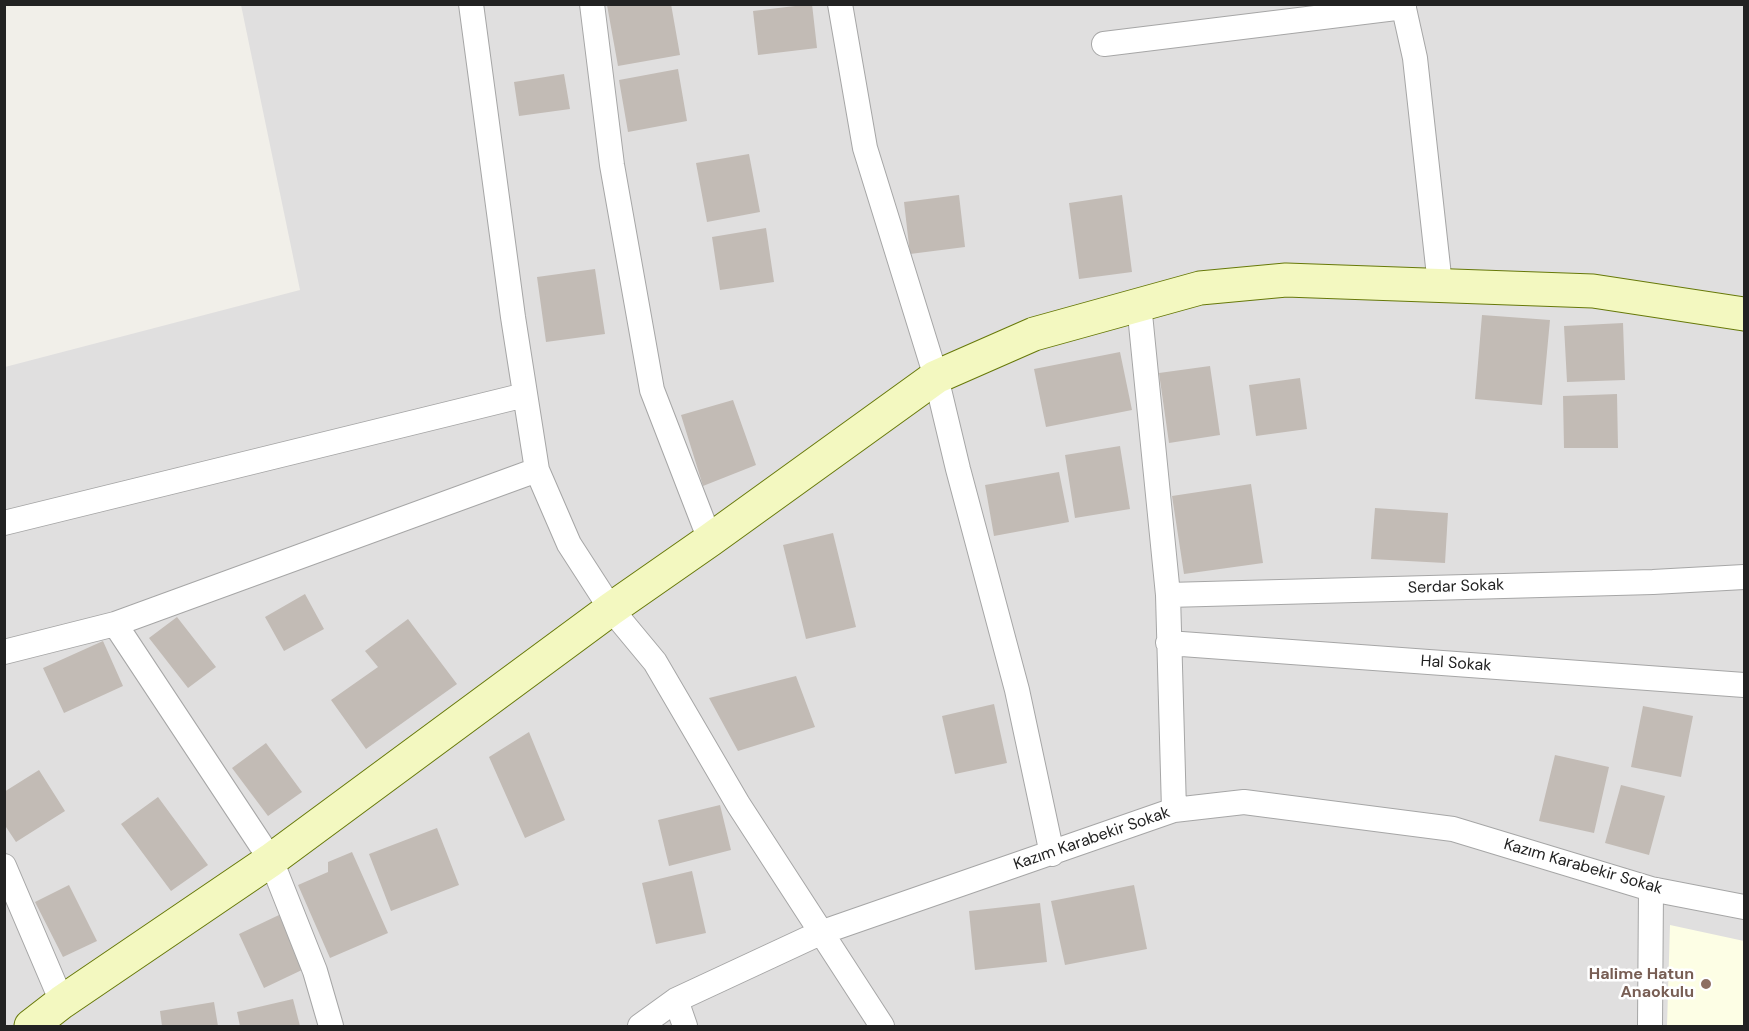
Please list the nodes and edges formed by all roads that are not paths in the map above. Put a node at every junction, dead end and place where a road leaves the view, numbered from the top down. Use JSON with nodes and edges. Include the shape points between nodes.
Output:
{"nodes":[{"id":1,"x":471,"y":4,"type":"edge"},
{"id":2,"x":592,"y":4,"type":"edge"},
{"id":3,"x":840,"y":4,"type":"edge"},
{"id":4,"x":1403,"y":6,"type":"edge"},
{"id":5,"x":1104,"y":44,"type":"dead end"},
{"id":6,"x":1440,"y":285,"type":"junction"},
{"id":7,"x":1139,"y":304,"type":"junction"},
{"id":8,"x":1744,"y":314,"type":"edge"},
{"id":9,"x":936,"y":377,"type":"junction"},
{"id":10,"x":525,"y":395,"type":"junction"},
{"id":11,"x":537,"y":470,"type":"junction"},
{"id":12,"x":4,"y":523,"type":"edge"},
{"id":13,"x":710,"y":540,"type":"junction"},
{"id":14,"x":1744,"y":577,"type":"edge"},
{"id":15,"x":1168,"y":595,"type":"junction"},
{"id":16,"x":611,"y":609,"type":"junction"},
{"id":17,"x":116,"y":624,"type":"junction"},
{"id":18,"x":1168,"y":643,"type":"junction"},
{"id":19,"x":4,"y":652,"type":"edge"},
{"id":20,"x":1744,"y":685,"type":"edge"},
{"id":21,"x":1174,"y":810,"type":"junction"},
{"id":22,"x":1052,"y":854,"type":"junction"},
{"id":23,"x":271,"y":860,"type":"junction"},
{"id":24,"x":4,"y":867,"type":"edge"},
{"id":25,"x":1651,"y":889,"type":"junction"},
{"id":26,"x":1744,"y":907,"type":"edge"},
{"id":27,"x":820,"y":933,"type":"junction"},
{"id":28,"x":676,"y":1000,"type":"junction"},
{"id":29,"x":62,"y":1002,"type":"junction"},
{"id":30,"x":32,"y":1026,"type":"edge"},
{"id":31,"x":331,"y":1026,"type":"edge"},
{"id":32,"x":640,"y":1026,"type":"edge"},
{"id":33,"x":685,"y":1026,"type":"edge"},
{"id":34,"x":882,"y":1026,"type":"edge"},
{"id":35,"x":1650,"y":1026,"type":"edge"}],
"edges":[{"from":1,"to":10,"type":"street"},
{"from":2,"to":13,"type":"street","via":[[612,165],[652,390]]},
{"from":3,"to":9,"type":"street","via":[[865,148]]},
{"from":4,"to":5,"type":"street"},
{"from":4,"to":6,"type":"street","via":[[1416,58]]},
{"from":6,"to":7,"type":"main road","via":[[1286,280],[1200,288]]},
{"from":6,"to":8,"type":"main road","via":[[1593,291]]},
{"from":7,"to":9,"type":"main road","via":[[1035,334]]},
{"from":7,"to":15,"type":"street"},
{"from":9,"to":13,"type":"main road"},
{"from":9,"to":22,"type":"street","via":[[1017,690]]},
{"from":10,"to":11,"type":"street"},
{"from":10,"to":12,"type":"street"},
{"from":11,"to":16,"type":"street","via":[[569,544]]},
{"from":11,"to":17,"type":"street"},
{"from":13,"to":16,"type":"main road"},
{"from":14,"to":15,"type":"street","name":"Serdar Sokak"},
{"from":15,"to":18,"type":"street"},
{"from":16,"to":23,"type":"main road"},
{"from":16,"to":27,"type":"street","via":[[655,662]]},
{"from":17,"to":19,"type":"street"},
{"from":17,"to":23,"type":"street"},
{"from":18,"to":20,"type":"street","name":"Hal Sokak"},
{"from":18,"to":21,"type":"street"},
{"from":21,"to":22,"type":"street","name":"Kazım Karabekir Sokak"},
{"from":21,"to":25,"type":"street","name":"Kazım Karabekir Sokak","via":[[1244,802],[1453,829]]},
{"from":22,"to":27,"type":"street","name":"Kazım Karabekir Sokak"},
{"from":23,"to":29,"type":"main road"},
{"from":23,"to":31,"type":"street","via":[[315,971]]},
{"from":24,"to":29,"type":"street"},
{"from":25,"to":26,"type":"street","name":"Kazım Karabekir Sokak"},
{"from":25,"to":35,"type":"street"},
{"from":27,"to":28,"type":"street","name":"Kazım Karabekir Sokak"},
{"from":27,"to":34,"type":"street"},
{"from":28,"to":32,"type":"street","name":"Kazım Karabekir Sokak"},
{"from":28,"to":33,"type":"street"},
{"from":29,"to":30,"type":"main road"}]}
